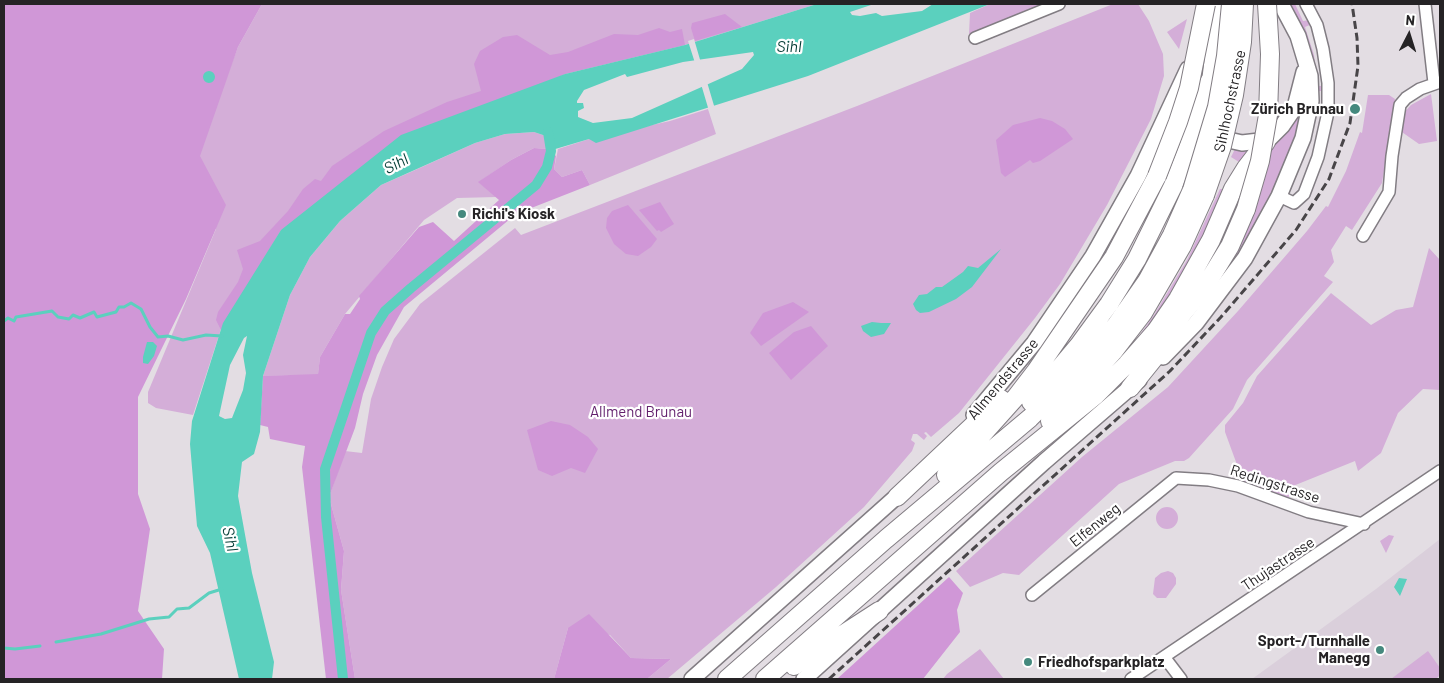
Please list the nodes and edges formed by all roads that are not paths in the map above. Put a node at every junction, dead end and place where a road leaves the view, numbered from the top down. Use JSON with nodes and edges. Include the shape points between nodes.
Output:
{"nodes":[{"id":1,"x":1059,"y":4,"type":"edge"},
{"id":2,"x":1206,"y":4,"type":"edge"},
{"id":3,"x":1215,"y":4,"type":"edge"},
{"id":4,"x":1231,"y":4,"type":"edge"},
{"id":5,"x":1244,"y":4,"type":"edge"},
{"id":6,"x":1267,"y":4,"type":"edge"},
{"id":7,"x":1281,"y":4,"type":"edge"},
{"id":8,"x":1306,"y":4,"type":"edge"},
{"id":9,"x":1424,"y":4,"type":"edge"},
{"id":10,"x":975,"y":38,"type":"dead end"},
{"id":11,"x":1305,"y":54,"type":"junction"},
{"id":12,"x":1209,"y":82,"type":"junction"},
{"id":13,"x":1437,"y":83,"type":"edge"},
{"id":14,"x":1268,"y":140,"type":"junction"},
{"id":15,"x":1198,"y":193,"type":"junction"},
{"id":16,"x":1279,"y":196,"type":"junction"},
{"id":17,"x":1363,"y":236,"type":"dead end"},
{"id":18,"x":1203,"y":289,"type":"junction"},
{"id":19,"x":1059,"y":336,"type":"junction"},
{"id":20,"x":1130,"y":388,"type":"junction"},
{"id":21,"x":969,"y":468,"type":"junction"},
{"id":22,"x":1440,"y":471,"type":"edge"},
{"id":23,"x":1001,"y":472,"type":"junction"},
{"id":24,"x":1176,"y":478,"type":"joint"},
{"id":25,"x":897,"y":497,"type":"junction"},
{"id":26,"x":943,"y":522,"type":"junction"},
{"id":27,"x":1364,"y":524,"type":"junction"},
{"id":28,"x":886,"y":539,"type":"junction"},
{"id":29,"x":1032,"y":595,"type":"dead end"},
{"id":30,"x":879,"y":611,"type":"junction"},
{"id":31,"x":1165,"y":658,"type":"junction"},
{"id":32,"x":692,"y":679,"type":"edge"},
{"id":33,"x":727,"y":679,"type":"edge"},
{"id":34,"x":765,"y":679,"type":"edge"},
{"id":35,"x":776,"y":679,"type":"edge"},
{"id":36,"x":804,"y":679,"type":"edge"},
{"id":37,"x":1131,"y":679,"type":"edge"},
{"id":38,"x":1181,"y":679,"type":"edge"}],
"edges":[{"from":1,"to":10,"type":"street"},
{"from":2,"to":19,"type":"highway","bridge":true,"via":[[1189,88],[1157,176],[1114,257]]},
{"from":3,"to":12,"type":"main road"},
{"from":3,"to":25,"type":"main road","name":"Allmendstrasse","via":[[1138,176],[1079,279],[1000,385]]},
{"from":4,"to":15,"type":"highway","name":"Sihlhochstrasse","bridge":true,"via":[[1219,98]]},
{"from":5,"to":15,"type":"highway","name":"Sihlhochstrasse","bridge":true,"via":[[1234,95],[1222,146]]},
{"from":6,"to":18,"type":"highway","bridge":true,"via":[[1270,54],[1268,114],[1260,161],[1230,246]]},
{"from":7,"to":11,"type":"main road"},
{"from":8,"to":16,"type":"street","via":[[1317,25],[1323,49],[1328,112],[1318,157],[1304,194],[1294,203]]},
{"from":9,"to":13,"type":"street"},
{"from":11,"to":14,"type":"main road","via":[[1303,82],[1295,107]]},
{"from":11,"to":16,"type":"main road","via":[[1311,86],[1309,112],[1297,156]]},
{"from":12,"to":14,"type":"main road","via":[[1208,112],[1215,132],[1224,139],[1242,143]]},
{"from":12,"to":21,"type":"highway","via":[[1173,186],[1123,282],[1062,368]]},
{"from":13,"to":17,"type":"street","via":[[1406,98],[1400,105],[1389,192]]},
{"from":14,"to":23,"type":"highway","via":[[1239,178],[1195,271],[1156,331],[1096,395]]},
{"from":15,"to":21,"type":"highway","via":[[1151,273],[1100,346],[1030,418]]},
{"from":15,"to":23,"type":"highway","via":[[1170,269],[1127,334],[1079,391]]},
{"from":16,"to":20,"type":"main road","via":[[1256,239],[1223,288],[1177,343]]},
{"from":18,"to":20,"type":"highway","via":[[1182,323]]},
{"from":18,"to":26,"type":"highway","via":[[1152,349],[1074,423],[1017,470]]},
{"from":19,"to":25,"type":"highway","via":[[996,404]]},
{"from":19,"to":28,"type":"highway","via":[[1016,397]]},
{"from":20,"to":30,"type":"main road"},
{"from":21,"to":28,"type":"highway"},
{"from":22,"to":27,"type":"street","name":"Thujastrasse"},
{"from":23,"to":26,"type":"highway"},
{"from":24,"to":27,"type":"street","name":"Redingstrasse","via":[[1238,486],[1309,512]]},
{"from":24,"to":29,"type":"street","name":"Elfenweg"},
{"from":25,"to":32,"type":"main road","name":"Allmendstrasse"},
{"from":26,"to":34,"type":"highway"},
{"from":27,"to":31,"type":"street","name":"Thujastrasse"},
{"from":28,"to":33,"type":"highway"},
{"from":30,"to":35,"type":"highway"},
{"from":30,"to":36,"type":"main road"},
{"from":31,"to":37,"type":"street","name":"Thujastrasse"},
{"from":31,"to":38,"type":"street"}]}
